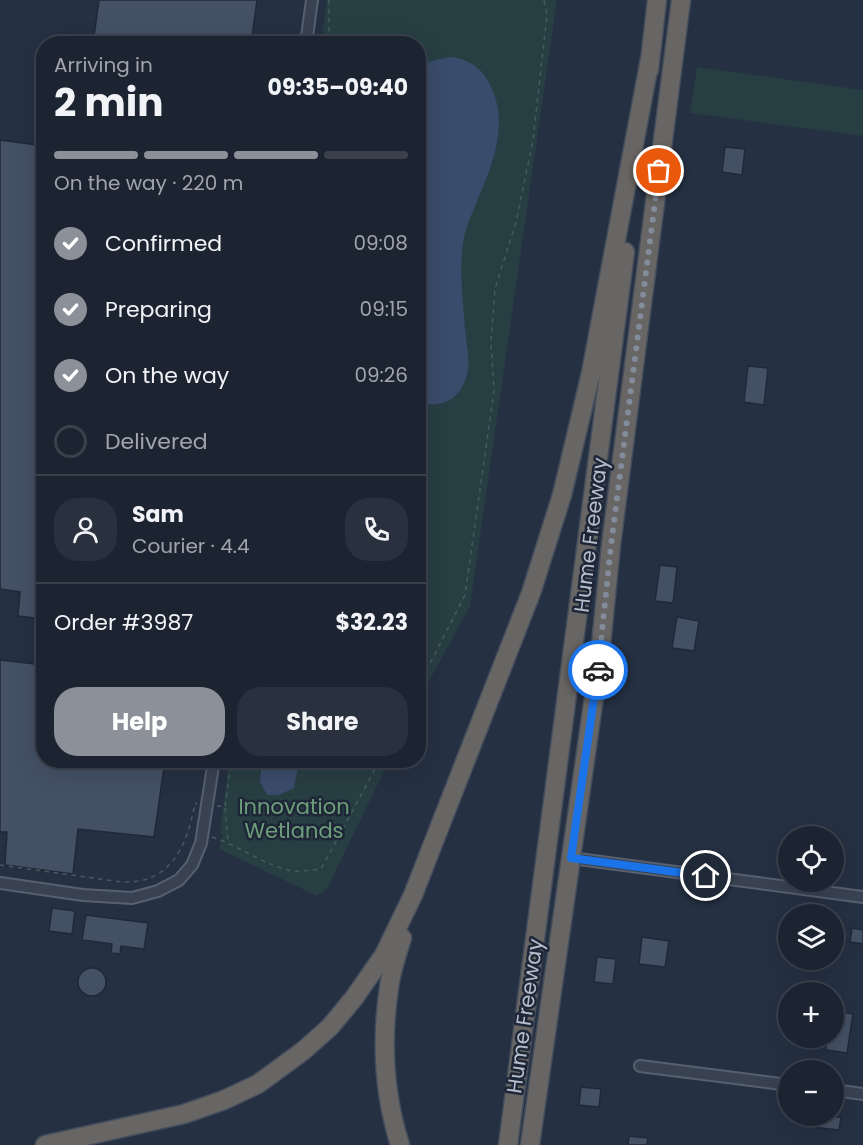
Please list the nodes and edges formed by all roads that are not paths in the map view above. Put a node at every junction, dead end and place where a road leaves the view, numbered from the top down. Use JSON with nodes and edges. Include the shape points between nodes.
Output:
{"nodes":[{"id":1,"x":312,"y":0,"type":"edge"},
{"id":2,"x":657,"y":0,"type":"edge"},
{"id":3,"x":681,"y":0,"type":"edge"},
{"id":4,"x":307,"y":36,"type":"edge"},
{"id":5,"x":650,"y":59,"type":"junction"},
{"id":6,"x":213,"y":768,"type":"edge"},
{"id":7,"x":571,"y":858,"type":"junction"},
{"id":8,"x":0,"y":883,"type":"edge"},
{"id":9,"x":413,"y":895,"type":"junction"},
{"id":10,"x":863,"y":897,"type":"edge"},
{"id":11,"x":541,"y":1062,"type":"junction"},
{"id":12,"x":640,"y":1066,"type":"dead end"},
{"id":13,"x":778,"y":1084,"type":"edge"},
{"id":14,"x":844,"y":1091,"type":"edge"},
{"id":15,"x":863,"y":1094,"type":"edge"},
{"id":16,"x":103,"y":1132,"type":"junction"},
{"id":17,"x":45,"y":1145,"type":"edge"},
{"id":18,"x":57,"y":1145,"type":"edge"},
{"id":19,"x":400,"y":1145,"type":"edge"},
{"id":20,"x":508,"y":1145,"type":"edge"},
{"id":21,"x":530,"y":1145,"type":"edge"},
{"id":22,"x":539,"y":1145,"type":"edge"}],
"edges":[{"from":1,"to":4,"type":"street"},
{"from":2,"to":5,"type":"highway","name":"Hume Freeway"},
{"from":3,"to":7,"type":"highway","name":"Hume Freeway"},
{"from":5,"to":9,"type":"highway","via":[[591,373],[562,495],[531,593]]},
{"from":5,"to":20,"type":"highway","name":"Hume Freeway"},
{"from":6,"to":8,"type":"street","via":[[201,843],[192,865],[179,880],[132,898]]},
{"from":7,"to":10,"type":"street"},
{"from":7,"to":11,"type":"highway","name":"Hume Freeway"},
{"from":9,"to":16,"type":"highway","via":[[384,955],[354,998],[319,1038],[285,1065],[258,1084],[207,1107]]},
{"from":9,"to":19,"type":"highway","via":[[391,978],[385,1029],[390,1108]]},
{"from":11,"to":21,"type":"highway","name":"Hume Freeway"},
{"from":11,"to":22,"type":"highway"},
{"from":12,"to":13,"type":"street"},
{"from":14,"to":15,"type":"street"},
{"from":16,"to":17,"type":"highway"},
{"from":16,"to":18,"type":"highway"}]}
